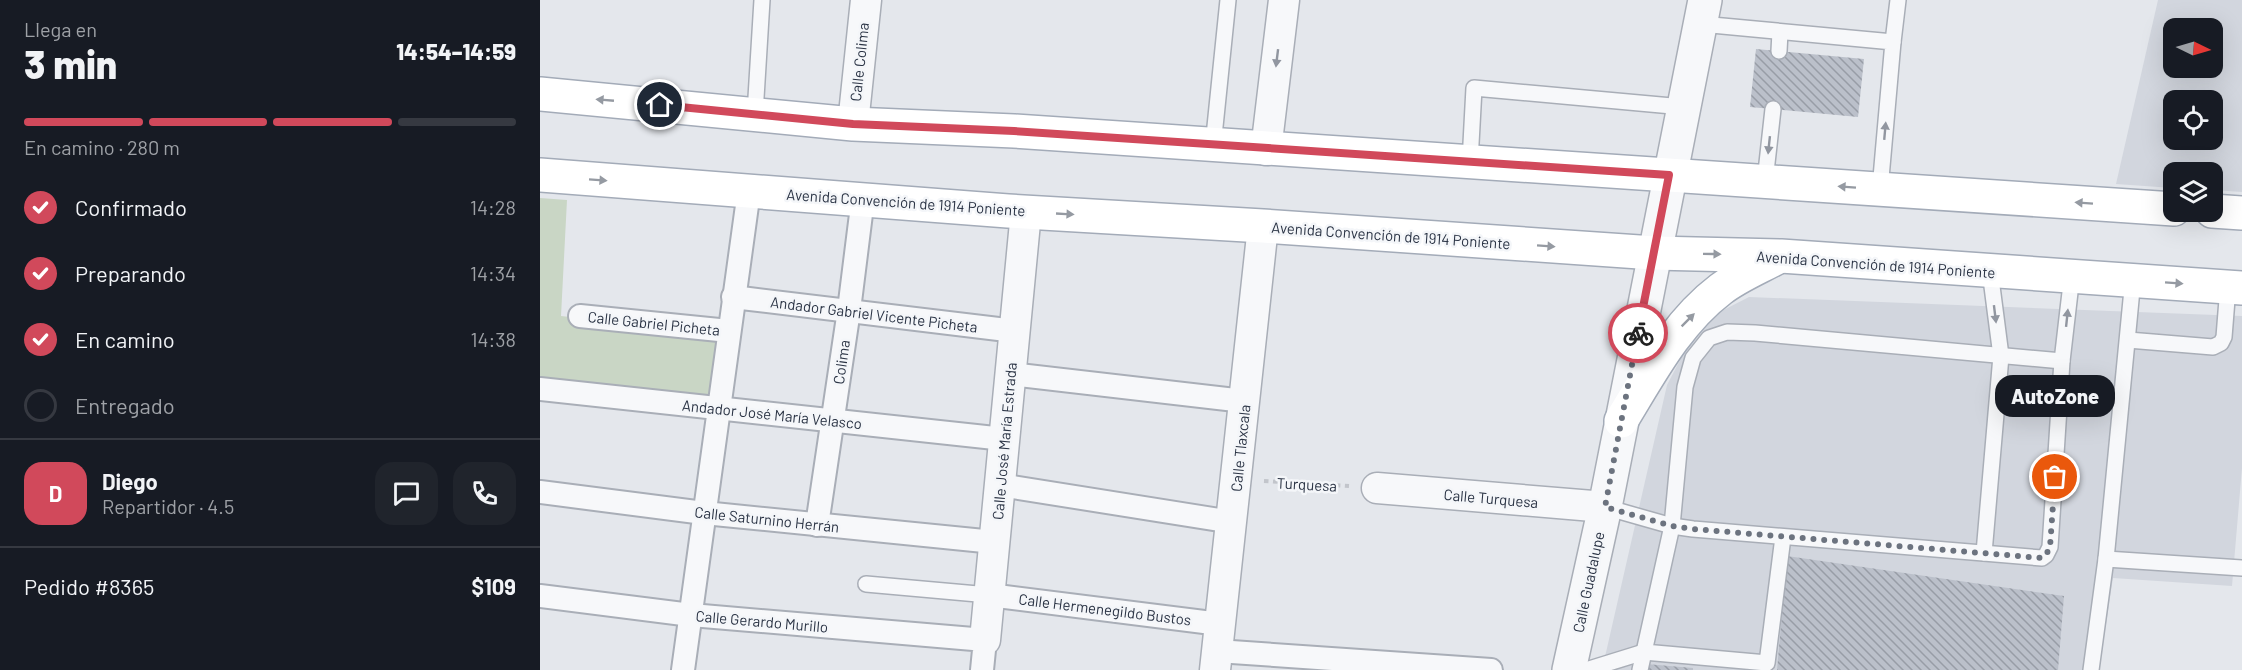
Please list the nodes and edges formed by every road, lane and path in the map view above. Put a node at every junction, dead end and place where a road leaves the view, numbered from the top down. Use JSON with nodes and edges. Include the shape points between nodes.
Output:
{"nodes":[{"id":1,"x":762,"y":0,"type":"edge"},
{"id":2,"x":866,"y":0,"type":"edge"},
{"id":3,"x":1228,"y":0,"type":"edge"},
{"id":4,"x":1284,"y":0,"type":"edge"},
{"id":5,"x":1898,"y":0,"type":"edge"},
{"id":6,"x":1703,"y":12,"type":"edge"},
{"id":7,"x":1780,"y":32,"type":"junction"},
{"id":8,"x":1893,"y":42,"type":"junction"},
{"id":9,"x":1779,"y":51,"type":"dead end"},
{"id":10,"x":540,"y":94,"type":"edge"},
{"id":11,"x":1683,"y":107,"type":"junction"},
{"id":12,"x":1773,"y":109,"type":"dead end"},
{"id":13,"x":755,"y":114,"type":"junction"},
{"id":14,"x":853,"y":124,"type":"junction"},
{"id":15,"x":1214,"y":146,"type":"junction"},
{"id":16,"x":1266,"y":150,"type":"junction"},
{"id":17,"x":1470,"y":162,"type":"junction"},
{"id":18,"x":540,"y":175,"type":"edge"},
{"id":19,"x":1669,"y":175,"type":"junction"},
{"id":20,"x":1765,"y":181,"type":"junction"},
{"id":21,"x":1880,"y":189,"type":"junction"},
{"id":22,"x":748,"y":190,"type":"junction"},
{"id":23,"x":863,"y":198,"type":"junction"},
{"id":24,"x":2163,"y":208,"type":"edge"},
{"id":25,"x":1026,"y":212,"type":"junction"},
{"id":26,"x":2223,"y":212,"type":"edge"},
{"id":27,"x":2242,"y":213,"type":"edge"},
{"id":28,"x":1263,"y":226,"type":"junction"},
{"id":29,"x":1654,"y":253,"type":"junction"},
{"id":30,"x":1781,"y":256,"type":"junction"},
{"id":31,"x":1990,"y":271,"type":"junction"},
{"id":32,"x":2072,"y":275,"type":"junction"},
{"id":33,"x":2133,"y":279,"type":"junction"},
{"id":34,"x":2235,"y":287,"type":"edge"},
{"id":35,"x":733,"y":297,"type":"junction"},
{"id":36,"x":849,"y":310,"type":"junction"},
{"id":37,"x":580,"y":316,"type":"dead end"},
{"id":38,"x":729,"y":331,"type":"junction"},
{"id":39,"x":1015,"y":331,"type":"junction"},
{"id":40,"x":2128,"y":340,"type":"junction"},
{"id":41,"x":2001,"y":356,"type":"junction"},
{"id":42,"x":2062,"y":361,"type":"junction"},
{"id":43,"x":1011,"y":374,"type":"junction"},
{"id":44,"x":540,"y":389,"type":"edge"},
{"id":45,"x":1244,"y":401,"type":"junction"},
{"id":46,"x":718,"y":408,"type":"junction"},
{"id":47,"x":833,"y":420,"type":"junction"},
{"id":48,"x":1621,"y":421,"type":"junction"},
{"id":49,"x":1004,"y":439,"type":"junction"},
{"id":50,"x":1237,"y":479,"type":"junction"},
{"id":51,"x":1000,"y":485,"type":"junction"},
{"id":52,"x":1377,"y":488,"type":"joint"},
{"id":53,"x":540,"y":492,"type":"edge"},
{"id":54,"x":1605,"y":507,"type":"junction"},
{"id":55,"x":704,"y":513,"type":"junction"},
{"id":56,"x":1232,"y":522,"type":"junction"},
{"id":57,"x":817,"y":525,"type":"junction"},
{"id":58,"x":1672,"y":526,"type":"junction"},
{"id":59,"x":1783,"y":537,"type":"junction"},
{"id":60,"x":994,"y":542,"type":"junction"},
{"id":61,"x":1983,"y":553,"type":"junction"},
{"id":62,"x":2106,"y":559,"type":"junction"},
{"id":63,"x":2242,"y":568,"type":"edge"},
{"id":64,"x":866,"y":584,"type":"dead end"},
{"id":65,"x":989,"y":595,"type":"junction"},
{"id":66,"x":540,"y":596,"type":"edge"},
{"id":67,"x":691,"y":615,"type":"junction"},
{"id":68,"x":985,"y":640,"type":"junction"},
{"id":69,"x":1217,"y":648,"type":"edge"},
{"id":70,"x":1644,"y":652,"type":"junction"},
{"id":71,"x":683,"y":670,"type":"edge"},
{"id":72,"x":982,"y":670,"type":"edge"},
{"id":73,"x":1491,"y":670,"type":"edge"},
{"id":74,"x":1569,"y":670,"type":"edge"},
{"id":75,"x":1586,"y":670,"type":"edge"},
{"id":76,"x":1640,"y":670,"type":"edge"},
{"id":77,"x":2091,"y":670,"type":"edge"}],
"edges":[{"from":1,"to":13,"type":"lane"},
{"from":2,"to":14,"type":"street","name":"Calle Colima"},
{"from":3,"to":15,"type":"lane"},
{"from":4,"to":16,"type":"street","one_way":true},
{"from":5,"to":8,"type":"lane"},
{"from":6,"to":7,"type":"lane"},
{"from":6,"to":11,"type":"street","name":"Calle Guadalupe"},
{"from":7,"to":8,"type":"lane"},
{"from":7,"to":9,"type":"lane"},
{"from":21,"to":8,"type":"lane","one_way":true},
{"from":13,"to":10,"type":"main road","one_way":true},
{"from":11,"to":17,"type":"lane","via":[[1474,88]]},
{"from":11,"to":19,"type":"street","name":"Calle Guadalupe"},
{"from":12,"to":20,"type":"lane","one_way":true},
{"from":13,"to":14,"type":"main road"},
{"from":14,"to":15,"type":"main road"},
{"from":15,"to":16,"type":"main road"},
{"from":16,"to":17,"type":"main road"},
{"from":17,"to":19,"type":"main road"},
{"from":18,"to":22,"type":"main road","name":"Avenida Convención de 1914 Poniente","one_way":true},
{"from":19,"to":20,"type":"main road"},
{"from":19,"to":29,"type":"street","name":"Calle Guadalupe"},
{"from":21,"to":20,"type":"main road","one_way":true},
{"from":24,"to":21,"type":"main road","one_way":true},
{"from":22,"to":23,"type":"main road","name":"Avenida Convención de 1914 Poniente"},
{"from":22,"to":35,"type":"street"},
{"from":23,"to":25,"type":"main road","name":"Avenida Convención de 1914 Poniente"},
{"from":23,"to":36,"type":"street","name":"Colima"},
{"from":25,"to":28,"type":"main road","name":"Avenida Convención de 1914 Poniente","one_way":true},
{"from":25,"to":39,"type":"street","name":"Calle José María Estrada"},
{"from":26,"to":27,"type":"main road"},
{"from":28,"to":29,"type":"main road","name":"Avenida Convención de 1914 Poniente","one_way":true},
{"from":28,"to":45,"type":"street","name":"Calle Tlaxcala"},
{"from":29,"to":30,"type":"main road","name":"Avenida Convención de 1914 Poniente","one_way":true},
{"from":29,"to":48,"type":"street","name":"Calle Guadalupe"},
{"from":30,"to":31,"type":"main road","name":"Avenida Convención de 1914 Poniente"},
{"from":48,"to":30,"type":"main road","one_way":true,"via":[[1679,329],[1722,288]]},
{"from":31,"to":32,"type":"main road","name":"Avenida Convención de 1914 Poniente"},
{"from":31,"to":41,"type":"lane","one_way":true},
{"from":32,"to":33,"type":"main road","name":"Avenida Convención de 1914 Poniente"},
{"from":42,"to":32,"type":"lane","one_way":true},
{"from":33,"to":34,"type":"main road","name":"Avenida Convención de 1914 Poniente","one_way":true},
{"from":33,"to":40,"type":"lane"},
{"from":34,"to":40,"type":"lane","via":[[2224,337],[2213,347]]},
{"from":35,"to":36,"type":"street","name":"Andador Gabriel Vicente Picheta"},
{"from":35,"to":38,"type":"street"},
{"from":36,"to":39,"type":"street","name":"Andador Gabriel Vicente Picheta"},
{"from":36,"to":47,"type":"street","name":"Colima"},
{"from":37,"to":38,"type":"street","name":"Calle Gabriel Picheta"},
{"from":38,"to":46,"type":"street"},
{"from":39,"to":43,"type":"street","name":"Calle José María Estrada"},
{"from":40,"to":62,"type":"lane"},
{"from":41,"to":42,"type":"lane"},
{"from":41,"to":58,"type":"lane","via":[[1755,333],[1727,332],[1709,338],[1693,358],[1685,387]]},
{"from":41,"to":61,"type":"lane"},
{"from":42,"to":61,"type":"lane","via":[[2050,547],[2042,558]]},
{"from":43,"to":45,"type":"street"},
{"from":43,"to":49,"type":"street","name":"Calle José María Estrada"},
{"from":44,"to":46,"type":"street","name":"Andador José María Velasco"},
{"from":45,"to":50,"type":"street","name":"Calle Tlaxcala"},
{"from":46,"to":47,"type":"street","name":"Andador José María Velasco"},
{"from":46,"to":55,"type":"street"},
{"from":47,"to":49,"type":"street","name":"Andador José María Velasco"},
{"from":47,"to":57,"type":"street","name":"Colima"},
{"from":48,"to":54,"type":"street","name":"Calle Guadalupe"},
{"from":49,"to":51,"type":"street","name":"Calle José María Estrada"},
{"from":50,"to":52,"type":"path","name":"Turquesa"},
{"from":50,"to":56,"type":"street","name":"Calle Tlaxcala"},
{"from":51,"to":56,"type":"street"},
{"from":51,"to":60,"type":"street","name":"Calle José María Estrada"},
{"from":52,"to":54,"type":"street","name":"Calle Turquesa"},
{"from":53,"to":55,"type":"street","name":"Calle Saturnino Herrán"},
{"from":54,"to":58,"type":"lane"},
{"from":54,"to":74,"type":"street","name":"Calle Guadalupe"},
{"from":55,"to":57,"type":"street","name":"Calle Saturnino Herrán"},
{"from":55,"to":67,"type":"street"},
{"from":56,"to":69,"type":"street","name":"Calle Tlaxcala"},
{"from":57,"to":60,"type":"street","name":"Calle Saturnino Herrán"},
{"from":58,"to":59,"type":"lane"},
{"from":58,"to":70,"type":"lane"},
{"from":59,"to":61,"type":"lane"},
{"from":59,"to":70,"type":"lane","via":[[1767,663]]},
{"from":60,"to":65,"type":"street","name":"Calle José María Estrada"},
{"from":62,"to":63,"type":"lane"},
{"from":62,"to":77,"type":"lane"},
{"from":64,"to":65,"type":"lane"},
{"from":65,"to":68,"type":"street","name":"Calle José María Estrada"},
{"from":65,"to":69,"type":"street","name":"Calle Hermenegildo Bustos"},
{"from":66,"to":67,"type":"street","name":"Calle Gerardo Murillo"},
{"from":67,"to":68,"type":"street","name":"Calle Gerardo Murillo"},
{"from":67,"to":71,"type":"street"},
{"from":68,"to":72,"type":"street","name":"Calle José María Estrada"},
{"from":69,"to":73,"type":"street","name":"Calle Hermenegildo Bustos"},
{"from":70,"to":75,"type":"lane"},
{"from":70,"to":76,"type":"lane"}]}
